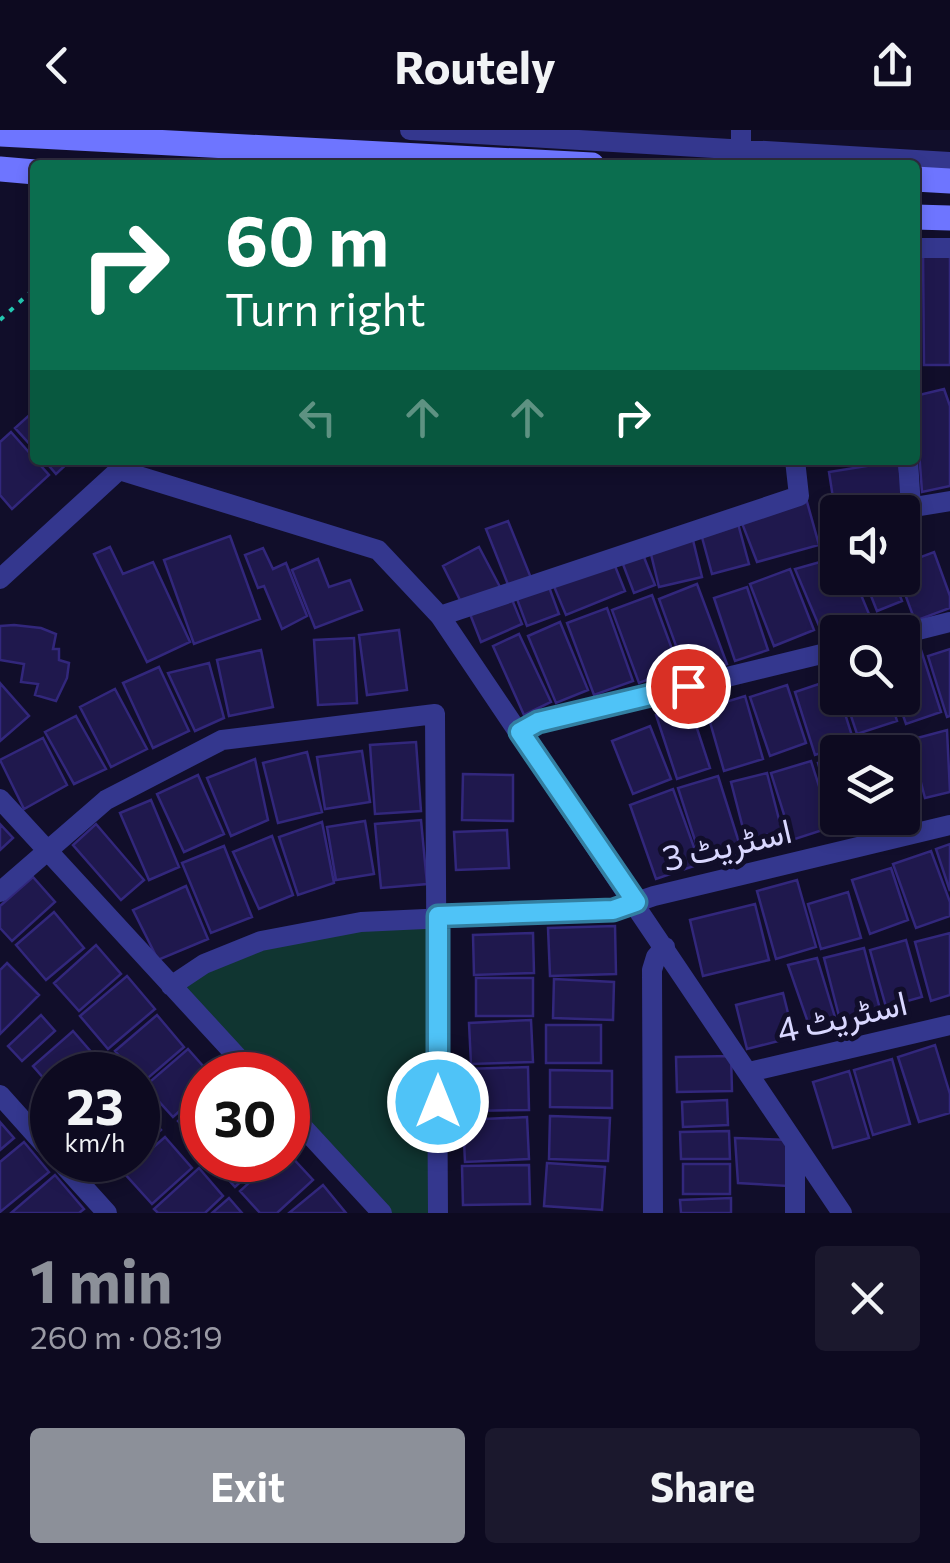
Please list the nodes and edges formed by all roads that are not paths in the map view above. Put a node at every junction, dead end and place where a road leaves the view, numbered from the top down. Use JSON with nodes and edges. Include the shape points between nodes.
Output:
{"nodes":[{"id":1,"x":410,"y":130,"type":"edge"},
{"id":2,"x":459,"y":131,"type":"edge"},
{"id":3,"x":0,"y":134,"type":"edge"},
{"id":4,"x":613,"y":135,"type":"edge"},
{"id":5,"x":166,"y":137,"type":"edge"},
{"id":6,"x":741,"y":147,"type":"edge"},
{"id":7,"x":464,"y":159,"type":"junction"},
{"id":8,"x":485,"y":160,"type":"edge"},
{"id":9,"x":950,"y":162,"type":"edge"},
{"id":10,"x":0,"y":169,"type":"edge"},
{"id":11,"x":30,"y":172,"type":"edge"},
{"id":12,"x":920,"y":179,"type":"edge"},
{"id":13,"x":950,"y":180,"type":"edge"},
{"id":14,"x":920,"y":217,"type":"edge"},
{"id":15,"x":950,"y":218,"type":"edge"},
{"id":16,"x":920,"y":248,"type":"edge"},
{"id":17,"x":950,"y":248,"type":"edge"},
{"id":18,"x":120,"y":465,"type":"edge"},
{"id":19,"x":796,"y":465,"type":"edge"},
{"id":20,"x":908,"y":465,"type":"edge"},
{"id":21,"x":910,"y":495,"type":"edge"},
{"id":22,"x":950,"y":501,"type":"edge"},
{"id":23,"x":920,"y":506,"type":"edge"},
{"id":24,"x":0,"y":578,"type":"edge"},
{"id":25,"x":440,"y":616,"type":"junction"},
{"id":26,"x":950,"y":622,"type":"edge"},
{"id":27,"x":920,"y":630,"type":"edge"},
{"id":28,"x":820,"y":654,"type":"edge"},
{"id":29,"x":520,"y":732,"type":"junction"},
{"id":30,"x":0,"y":799,"type":"edge"},
{"id":31,"x":950,"y":825,"type":"edge"},
{"id":32,"x":46,"y":850,"type":"junction"},
{"id":33,"x":0,"y":892,"type":"edge"},
{"id":34,"x":636,"y":902,"type":"junction"},
{"id":35,"x":438,"y":916,"type":"junction"},
{"id":36,"x":665,"y":947,"type":"junction"},
{"id":37,"x":171,"y":986,"type":"junction"},
{"id":38,"x":950,"y":1025,"type":"edge"},
{"id":39,"x":233,"y":1052,"type":"edge"},
{"id":40,"x":750,"y":1072,"type":"junction"},
{"id":41,"x":0,"y":1095,"type":"edge"},
{"id":42,"x":30,"y":1128,"type":"edge"},
{"id":43,"x":310,"y":1135,"type":"edge"},
{"id":44,"x":795,"y":1142,"type":"junction"},
{"id":45,"x":79,"y":1182,"type":"edge"},
{"id":46,"x":107,"y":1213,"type":"edge"},
{"id":47,"x":382,"y":1213,"type":"edge"},
{"id":48,"x":438,"y":1213,"type":"edge"},
{"id":49,"x":653,"y":1213,"type":"edge"},
{"id":50,"x":795,"y":1213,"type":"edge"},
{"id":51,"x":842,"y":1213,"type":"edge"}],
"edges":[{"from":1,"to":2,"type":"street"},
{"from":2,"to":4,"type":"street"},
{"from":2,"to":7,"type":"street"},
{"from":3,"to":5,"type":"main road"},
{"from":4,"to":6,"type":"street"},
{"from":5,"to":7,"type":"main road"},
{"from":6,"to":9,"type":"street"},
{"from":7,"to":8,"type":"main road"},
{"from":10,"to":11,"type":"main road"},
{"from":12,"to":13,"type":"main road"},
{"from":14,"to":15,"type":"main road"},
{"from":16,"to":17,"type":"street"},
{"from":18,"to":24,"type":"street"},
{"from":18,"to":25,"type":"street","via":[[378,550]]},
{"from":19,"to":25,"type":"street","via":[[799,496]]},
{"from":20,"to":21,"type":"street"},
{"from":22,"to":23,"type":"street"},
{"from":25,"to":29,"type":"street"},
{"from":26,"to":27,"type":"street"},
{"from":28,"to":29,"type":"street","via":[[538,722]]},
{"from":29,"to":34,"type":"street"},
{"from":30,"to":32,"type":"street"},
{"from":31,"to":34,"type":"street","name":"اسٹریٹ 3"},
{"from":32,"to":33,"type":"street"},
{"from":32,"to":35,"type":"street","via":[[106,800],[222,740],[435,714]]},
{"from":32,"to":37,"type":"street"},
{"from":34,"to":35,"type":"street","name":"اسٹریٹ 3","via":[[613,910]]},
{"from":34,"to":36,"type":"street"},
{"from":35,"to":37,"type":"street","name":"اسٹریٹ 3","via":[[261,941]]},
{"from":35,"to":48,"type":"street"},
{"from":36,"to":40,"type":"street"},
{"from":36,"to":49,"type":"street","via":[[652,970]]},
{"from":37,"to":39,"type":"street"},
{"from":38,"to":40,"type":"street","name":"اسٹریٹ 4"},
{"from":40,"to":44,"type":"street"},
{"from":41,"to":42,"type":"street"},
{"from":43,"to":47,"type":"street"},
{"from":44,"to":50,"type":"street"},
{"from":44,"to":51,"type":"street"},
{"from":45,"to":46,"type":"street"}]}
